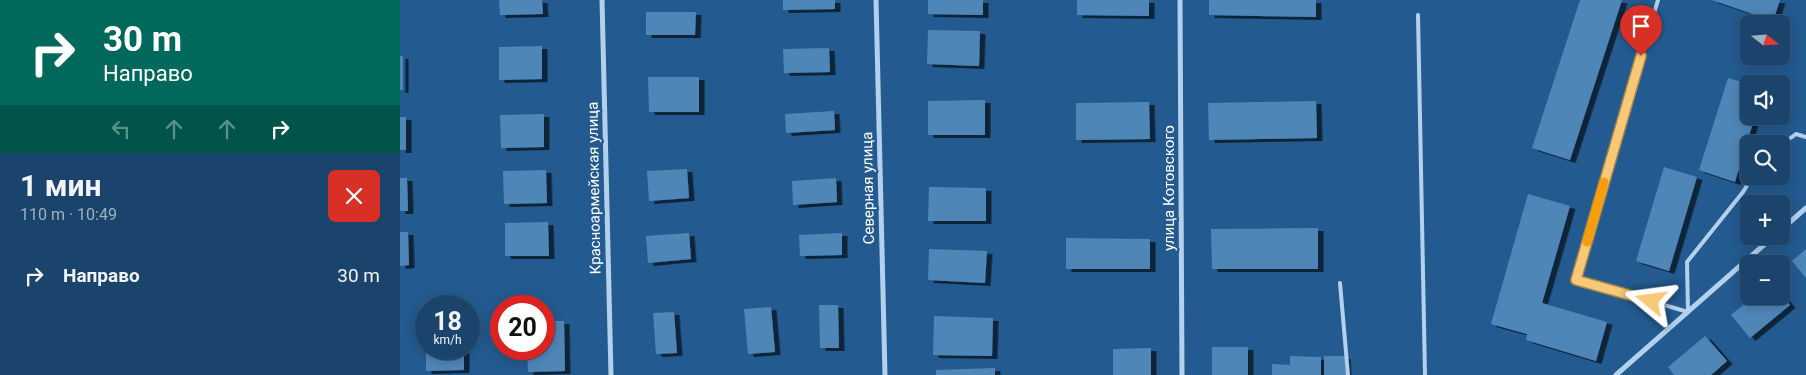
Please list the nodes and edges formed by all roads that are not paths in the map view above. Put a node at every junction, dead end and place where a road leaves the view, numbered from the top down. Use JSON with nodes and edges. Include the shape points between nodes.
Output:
{"nodes":[{"id":1,"x":602,"y":0,"type":"edge"},
{"id":2,"x":876,"y":0,"type":"edge"},
{"id":3,"x":1180,"y":0,"type":"edge"},
{"id":4,"x":1658,"y":0,"type":"edge"},
{"id":5,"x":1418,"y":15,"type":"dead end"},
{"id":6,"x":1806,"y":137,"type":"edge"},
{"id":7,"x":1790,"y":138,"type":"edge"},
{"id":8,"x":1747,"y":185,"type":"edge"},
{"id":9,"x":1806,"y":208,"type":"edge"},
{"id":10,"x":1790,"y":222,"type":"edge"},
{"id":11,"x":1764,"y":245,"type":"edge"},
{"id":12,"x":1340,"y":283,"type":"dead end"},
{"id":13,"x":1688,"y":312,"type":"junction"},
{"id":14,"x":611,"y":375,"type":"edge"},
{"id":15,"x":884,"y":375,"type":"edge"},
{"id":16,"x":1182,"y":375,"type":"edge"},
{"id":17,"x":1348,"y":375,"type":"edge"},
{"id":18,"x":1425,"y":375,"type":"edge"},
{"id":19,"x":1616,"y":375,"type":"edge"}],
"edges":[{"from":1,"to":14,"type":"street","name":"Красноармейская улица"},
{"from":2,"to":15,"type":"street","name":"Северная улица"},
{"from":3,"to":16,"type":"street","name":"улица Котовского"},
{"from":4,"to":13,"type":"lane","via":[[1576,280]]},
{"from":5,"to":18,"type":"lane"},
{"from":6,"to":7,"type":"lane","via":[[1796,134]]},
{"from":8,"to":13,"type":"lane","via":[[1687,262]]},
{"from":9,"to":10,"type":"street"},
{"from":11,"to":13,"type":"street"},
{"from":12,"to":17,"type":"lane"},
{"from":13,"to":19,"type":"street"}]}
